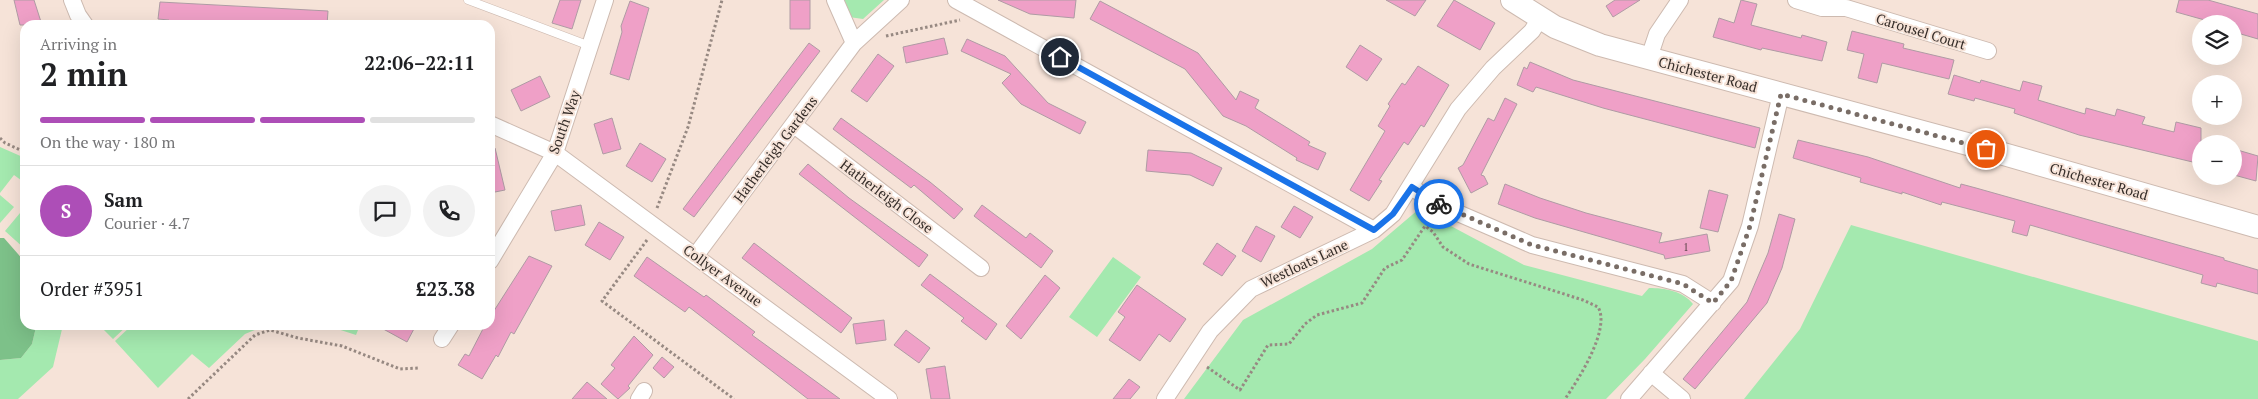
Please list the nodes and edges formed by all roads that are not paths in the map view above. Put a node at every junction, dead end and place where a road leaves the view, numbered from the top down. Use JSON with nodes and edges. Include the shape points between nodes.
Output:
{"nodes":[{"id":1,"x":72,"y":0,"type":"edge"},
{"id":2,"x":468,"y":0,"type":"edge"},
{"id":3,"x":605,"y":0,"type":"edge"},
{"id":4,"x":835,"y":0,"type":"edge"},
{"id":5,"x":901,"y":0,"type":"edge"},
{"id":6,"x":956,"y":0,"type":"edge"},
{"id":7,"x":1512,"y":0,"type":"edge"},
{"id":8,"x":1680,"y":0,"type":"edge"},
{"id":9,"x":1796,"y":0,"type":"edge"},
{"id":10,"x":1540,"y":18,"type":"junction"},
{"id":11,"x":82,"y":20,"type":"edge"},
{"id":12,"x":854,"y":43,"type":"junction"},
{"id":13,"x":591,"y":46,"type":"junction"},
{"id":14,"x":1988,"y":51,"type":"dead end"},
{"id":15,"x":1649,"y":58,"type":"junction"},
{"id":16,"x":1781,"y":94,"type":"junction"},
{"id":17,"x":794,"y":125,"type":"junction"},
{"id":18,"x":495,"y":126,"type":"edge"},
{"id":19,"x":555,"y":153,"type":"junction"},
{"id":20,"x":1412,"y":187,"type":"junction"},
{"id":21,"x":2258,"y":227,"type":"edge"},
{"id":22,"x":1374,"y":230,"type":"junction"},
{"id":23,"x":495,"y":253,"type":"edge"},
{"id":24,"x":696,"y":255,"type":"junction"},
{"id":25,"x":981,"y":268,"type":"dead end"},
{"id":26,"x":1713,"y":303,"type":"junction"},
{"id":27,"x":1651,"y":373,"type":"junction"},
{"id":28,"x":889,"y":399,"type":"edge"},
{"id":29,"x":1165,"y":399,"type":"edge"},
{"id":30,"x":1629,"y":399,"type":"edge"},
{"id":31,"x":1682,"y":399,"type":"edge"}],
"edges":[{"from":1,"to":11,"type":"street"},
{"from":2,"to":13,"type":"lane"},
{"from":3,"to":13,"type":"street","name":"South Way"},
{"from":4,"to":12,"type":"street"},
{"from":5,"to":12,"type":"street","name":"Hatherleigh Gardens"},
{"from":6,"to":22,"type":"street"},
{"from":7,"to":10,"type":"main road","name":"Chichester Road"},
{"from":8,"to":15,"type":"street","via":[[1657,34]]},
{"from":9,"to":14,"type":"street","name":"Carousel Court","via":[[1822,8],[1846,8]]},
{"from":10,"to":15,"type":"main road","name":"Chichester Road","via":[[1600,45]]},
{"from":10,"to":20,"type":"street","name":"Westloats Lane","via":[[1532,31],[1493,68],[1463,103]]},
{"from":12,"to":17,"type":"street","name":"Hatherleigh Gardens"},
{"from":13,"to":19,"type":"street","name":"South Way"},
{"from":15,"to":16,"type":"main road","name":"Chichester Road"},
{"from":16,"to":21,"type":"main road","name":"Chichester Road"},
{"from":16,"to":26,"type":"street","via":[[1750,226],[1731,281]]},
{"from":17,"to":24,"type":"street","name":"Hatherleigh Gardens"},
{"from":17,"to":25,"type":"street","name":"Hatherleigh Close"},
{"from":18,"to":19,"type":"street","name":"Collyer Avenue"},
{"from":19,"to":23,"type":"street","name":"South Way"},
{"from":19,"to":24,"type":"street","name":"Collyer Avenue"},
{"from":20,"to":22,"type":"street","name":"Westloats Lane","via":[[1393,214]]},
{"from":20,"to":26,"type":"street","via":[[1430,201],[1532,245],[1683,284]]},
{"from":22,"to":29,"type":"street","name":"Westloats Lane","via":[[1251,289],[1210,331]]},
{"from":24,"to":28,"type":"street","name":"Collyer Avenue"},
{"from":26,"to":27,"type":"street"},
{"from":27,"to":30,"type":"street"},
{"from":27,"to":31,"type":"street"}]}
